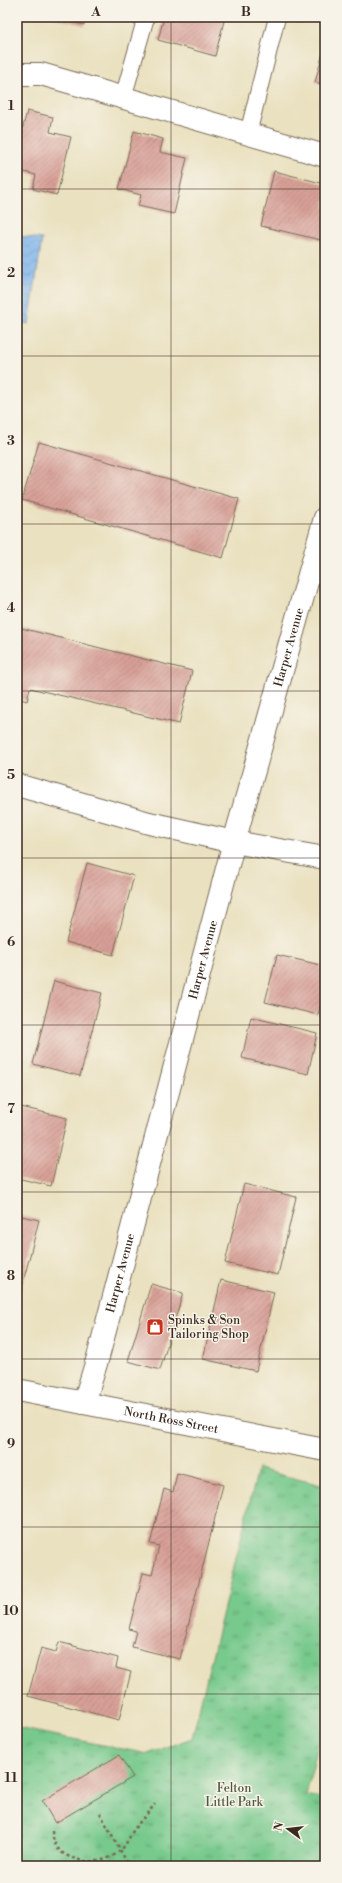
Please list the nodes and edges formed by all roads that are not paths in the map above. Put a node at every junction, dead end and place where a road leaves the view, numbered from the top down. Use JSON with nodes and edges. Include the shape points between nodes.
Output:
{"nodes":[{"id":1,"x":146,"y":17,"type":"edge"},
{"id":2,"x":277,"y":17,"type":"edge"},
{"id":3,"x":17,"y":74,"type":"edge"},
{"id":4,"x":123,"y":98,"type":"junction"},
{"id":5,"x":248,"y":134,"type":"junction"},
{"id":6,"x":325,"y":156,"type":"edge"},
{"id":7,"x":325,"y":518,"type":"edge"},
{"id":8,"x":17,"y":786,"type":"edge"},
{"id":9,"x":234,"y":842,"type":"junction"},
{"id":10,"x":325,"y":858,"type":"edge"},
{"id":11,"x":17,"y":1390,"type":"edge"},
{"id":12,"x":84,"y":1403,"type":"junction"},
{"id":13,"x":325,"y":1450,"type":"edge"}],
"edges":[{"from":1,"to":4,"type":"lane"},
{"from":2,"to":5,"type":"lane"},
{"from":3,"to":4,"type":"street","via":[[41,74]]},
{"from":4,"to":5,"type":"street"},
{"from":5,"to":6,"type":"street"},
{"from":7,"to":9,"type":"street","name":"Harper Avenue"},
{"from":8,"to":9,"type":"street","via":[[149,823]]},
{"from":9,"to":10,"type":"street"},
{"from":9,"to":12,"type":"street","name":"Harper Avenue","via":[[97,1364]]},
{"from":11,"to":12,"type":"street","name":"North Ross Street"},
{"from":12,"to":13,"type":"street","name":"North Ross Street"}]}
